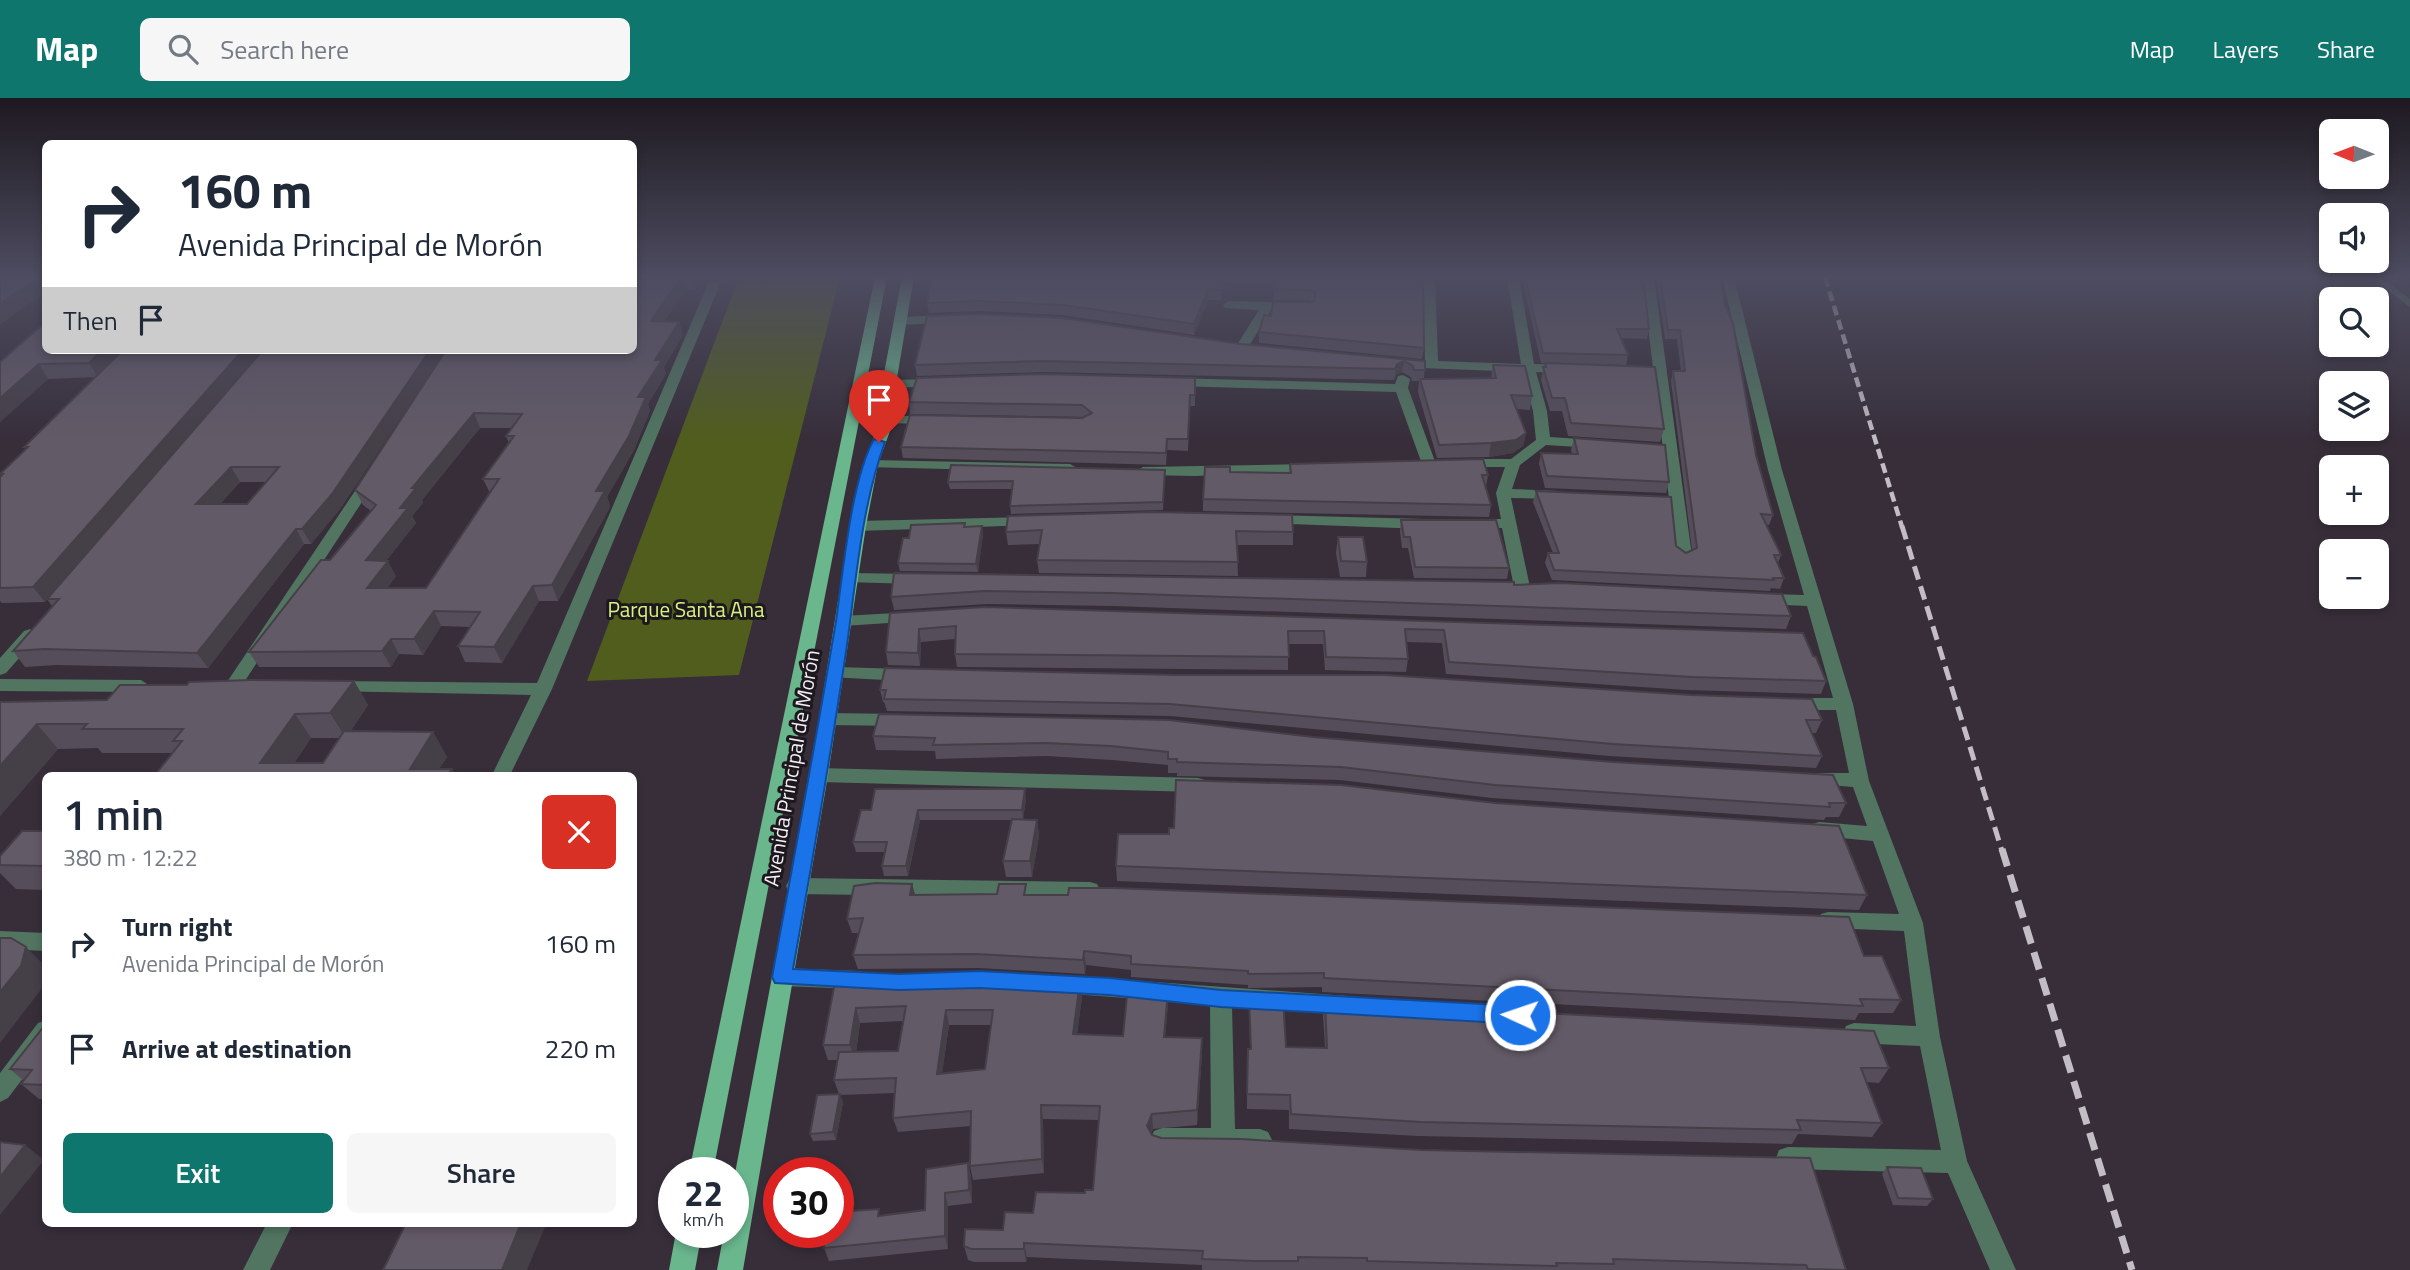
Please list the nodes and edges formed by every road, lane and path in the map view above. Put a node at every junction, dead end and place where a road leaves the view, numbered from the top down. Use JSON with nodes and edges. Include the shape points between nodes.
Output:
{"nodes":[{"id":1,"x":694,"y":332,"type":"edge"},
{"id":2,"x":870,"y":332,"type":"edge"},
{"id":3,"x":899,"y":332,"type":"edge"},
{"id":4,"x":1251,"y":332,"type":"edge"},
{"id":5,"x":1431,"y":332,"type":"edge"},
{"id":6,"x":1524,"y":332,"type":"edge"},
{"id":7,"x":1651,"y":332,"type":"edge"},
{"id":8,"x":1741,"y":332,"type":"edge"},
{"id":9,"x":1241,"y":348,"type":"edge"},
{"id":10,"x":1432,"y":364,"type":"junction"},
{"id":11,"x":1528,"y":367,"type":"junction"},
{"id":12,"x":1581,"y":369,"type":"edge"},
{"id":13,"x":954,"y":382,"type":"edge"},
{"id":14,"x":1162,"y":382,"type":"edge"},
{"id":15,"x":889,"y":384,"type":"junction"},
{"id":16,"x":1401,"y":388,"type":"junction"},
{"id":17,"x":887,"y":420,"type":"junction"},
{"id":18,"x":941,"y":420,"type":"edge"},
{"id":19,"x":1543,"y":440,"type":"junction"},
{"id":20,"x":1606,"y":445,"type":"edge"},
{"id":21,"x":1514,"y":463,"type":"junction"},
{"id":22,"x":870,"y":464,"type":"junction"},
{"id":23,"x":378,"y":466,"type":"edge"},
{"id":24,"x":1333,"y":467,"type":"edge"},
{"id":25,"x":1089,"y":469,"type":"edge"},
{"id":26,"x":1129,"y":470,"type":"edge"},
{"id":27,"x":1503,"y":493,"type":"junction"},
{"id":28,"x":1570,"y":496,"type":"edge"},
{"id":29,"x":1260,"y":520,"type":"edge"},
{"id":30,"x":1041,"y":521,"type":"edge"},
{"id":31,"x":1508,"y":523,"type":"junction"},
{"id":32,"x":1436,"y":524,"type":"edge"},
{"id":33,"x":1461,"y":524,"type":"edge"},
{"id":34,"x":858,"y":526,"type":"junction"},
{"id":35,"x":1684,"y":556,"type":"edge"},
{"id":36,"x":850,"y":578,"type":"junction"},
{"id":37,"x":932,"y":580,"type":"edge"},
{"id":38,"x":1522,"y":587,"type":"edge"},
{"id":39,"x":1744,"y":598,"type":"edge"},
{"id":40,"x":1813,"y":601,"type":"junction"},
{"id":41,"x":935,"y":615,"type":"edge"},
{"id":42,"x":843,"y":621,"type":"junction"},
{"id":43,"x":36,"y":626,"type":"edge"},
{"id":44,"x":0,"y":669,"type":"edge"},
{"id":45,"x":835,"y":673,"type":"junction"},
{"id":46,"x":917,"y":675,"type":"edge"},
{"id":47,"x":0,"y":685,"type":"edge"},
{"id":48,"x":165,"y":686,"type":"edge"},
{"id":49,"x":260,"y":686,"type":"edge"},
{"id":50,"x":314,"y":687,"type":"edge"},
{"id":51,"x":543,"y":689,"type":"junction"},
{"id":52,"x":1779,"y":703,"type":"edge"},
{"id":53,"x":1844,"y":704,"type":"junction"},
{"id":54,"x":827,"y":719,"type":"junction"},
{"id":55,"x":923,"y":721,"type":"edge"},
{"id":56,"x":502,"y":772,"type":"edge"},
{"id":57,"x":819,"y":775,"type":"junction"},
{"id":58,"x":1794,"y":777,"type":"edge"},
{"id":59,"x":1860,"y":781,"type":"junction"},
{"id":60,"x":1224,"y":786,"type":"edge"},
{"id":61,"x":1806,"y":828,"type":"edge"},
{"id":62,"x":1879,"y":834,"type":"junction"},
{"id":63,"x":796,"y":886,"type":"junction"},
{"id":64,"x":1104,"y":891,"type":"edge"},
{"id":65,"x":1801,"y":919,"type":"edge"},
{"id":66,"x":1913,"y":923,"type":"junction"},
{"id":67,"x":0,"y":940,"type":"edge"},
{"id":68,"x":42,"y":942,"type":"edge"},
{"id":69,"x":782,"y":977,"type":"junction"},
{"id":70,"x":886,"y":981,"type":"edge"},
{"id":71,"x":1031,"y":983,"type":"edge"},
{"id":72,"x":1221,"y":998,"type":"junction"},
{"id":73,"x":1373,"y":1007,"type":"edge"},
{"id":74,"x":1832,"y":1032,"type":"edge"},
{"id":75,"x":42,"y":1035,"type":"edge"},
{"id":76,"x":1929,"y":1037,"type":"junction"},
{"id":77,"x":0,"y":1091,"type":"edge"},
{"id":78,"x":1223,"y":1138,"type":"junction"},
{"id":79,"x":1162,"y":1139,"type":"edge"},
{"id":80,"x":1288,"y":1142,"type":"edge"},
{"id":81,"x":704,"y":1157,"type":"edge"},
{"id":82,"x":1762,"y":1158,"type":"edge"},
{"id":83,"x":1955,"y":1162,"type":"junction"},
{"id":84,"x":279,"y":1227,"type":"edge"},
{"id":85,"x":686,"y":1248,"type":"edge"},
{"id":86,"x":256,"y":1270,"type":"edge"},
{"id":87,"x":682,"y":1270,"type":"edge"},
{"id":88,"x":730,"y":1270,"type":"edge"},
{"id":89,"x":2003,"y":1270,"type":"edge"}],
"edges":[{"from":1,"to":51,"type":"street"},
{"from":2,"to":81,"type":"main road","name":"Avenida Principal de Morón"},
{"from":3,"to":15,"type":"main road","name":"Avenida Principal de Morón"},
{"from":4,"to":9,"type":"street"},
{"from":5,"to":10,"type":"street"},
{"from":6,"to":11,"type":"street"},
{"from":7,"to":35,"type":"street","via":[[1662,449]]},
{"from":8,"to":40,"type":"street"},
{"from":10,"to":11,"type":"street"},
{"from":10,"to":16,"type":"street","via":[[1399,364]]},
{"from":11,"to":12,"type":"street"},
{"from":11,"to":19,"type":"street","via":[[1544,419]]},
{"from":13,"to":15,"type":"street"},
{"from":14,"to":16,"type":"street"},
{"from":15,"to":17,"type":"main road","name":"Avenida Principal de Morón"},
{"from":16,"to":21,"type":"street","via":[[1422,464]]},
{"from":17,"to":18,"type":"street"},
{"from":17,"to":22,"type":"main road","name":"Avenida Principal de Morón"},
{"from":19,"to":20,"type":"street"},
{"from":19,"to":21,"type":"street"},
{"from":21,"to":27,"type":"street"},
{"from":22,"to":25,"type":"street"},
{"from":22,"to":34,"type":"main road","name":"Avenida Principal de Morón"},
{"from":23,"to":49,"type":"street","via":[[226,686]]},
{"from":24,"to":26,"type":"street"},
{"from":27,"to":28,"type":"street"},
{"from":27,"to":31,"type":"street"},
{"from":29,"to":32,"type":"street"},
{"from":30,"to":34,"type":"street"},
{"from":31,"to":33,"type":"street"},
{"from":31,"to":38,"type":"street"},
{"from":34,"to":36,"type":"main road","name":"Avenida Principal de Morón"},
{"from":36,"to":37,"type":"street"},
{"from":36,"to":42,"type":"main road","name":"Avenida Principal de Morón"},
{"from":39,"to":40,"type":"street"},
{"from":40,"to":53,"type":"street","via":[[1819,639]]},
{"from":41,"to":42,"type":"street"},
{"from":42,"to":45,"type":"main road","name":"Avenida Principal de Morón"},
{"from":43,"to":44,"type":"street"},
{"from":45,"to":46,"type":"street"},
{"from":45,"to":54,"type":"main road","name":"Avenida Principal de Morón"},
{"from":47,"to":48,"type":"street"},
{"from":50,"to":51,"type":"street"},
{"from":51,"to":56,"type":"street"},
{"from":52,"to":53,"type":"street"},
{"from":53,"to":59,"type":"street"},
{"from":54,"to":55,"type":"street"},
{"from":54,"to":57,"type":"main road","name":"Avenida Principal de Morón"},
{"from":57,"to":60,"type":"street"},
{"from":57,"to":63,"type":"main road","name":"Avenida Principal de Morón"},
{"from":58,"to":59,"type":"street"},
{"from":59,"to":62,"type":"street"},
{"from":61,"to":62,"type":"street"},
{"from":62,"to":66,"type":"street"},
{"from":63,"to":64,"type":"street"},
{"from":63,"to":69,"type":"main road","name":"Avenida Principal de Morón"},
{"from":65,"to":66,"type":"street"},
{"from":66,"to":76,"type":"street"},
{"from":67,"to":68,"type":"street"},
{"from":69,"to":70,"type":"street"},
{"from":69,"to":88,"type":"main road","name":"Avenida Principal de Morón"},
{"from":71,"to":72,"type":"street"},
{"from":72,"to":73,"type":"street"},
{"from":72,"to":78,"type":"street"},
{"from":74,"to":76,"type":"street"},
{"from":75,"to":77,"type":"street"},
{"from":76,"to":83,"type":"street"},
{"from":78,"to":79,"type":"street"},
{"from":78,"to":80,"type":"street"},
{"from":82,"to":83,"type":"street"},
{"from":83,"to":89,"type":"street"},
{"from":84,"to":86,"type":"street"},
{"from":85,"to":87,"type":"main road"}]}
